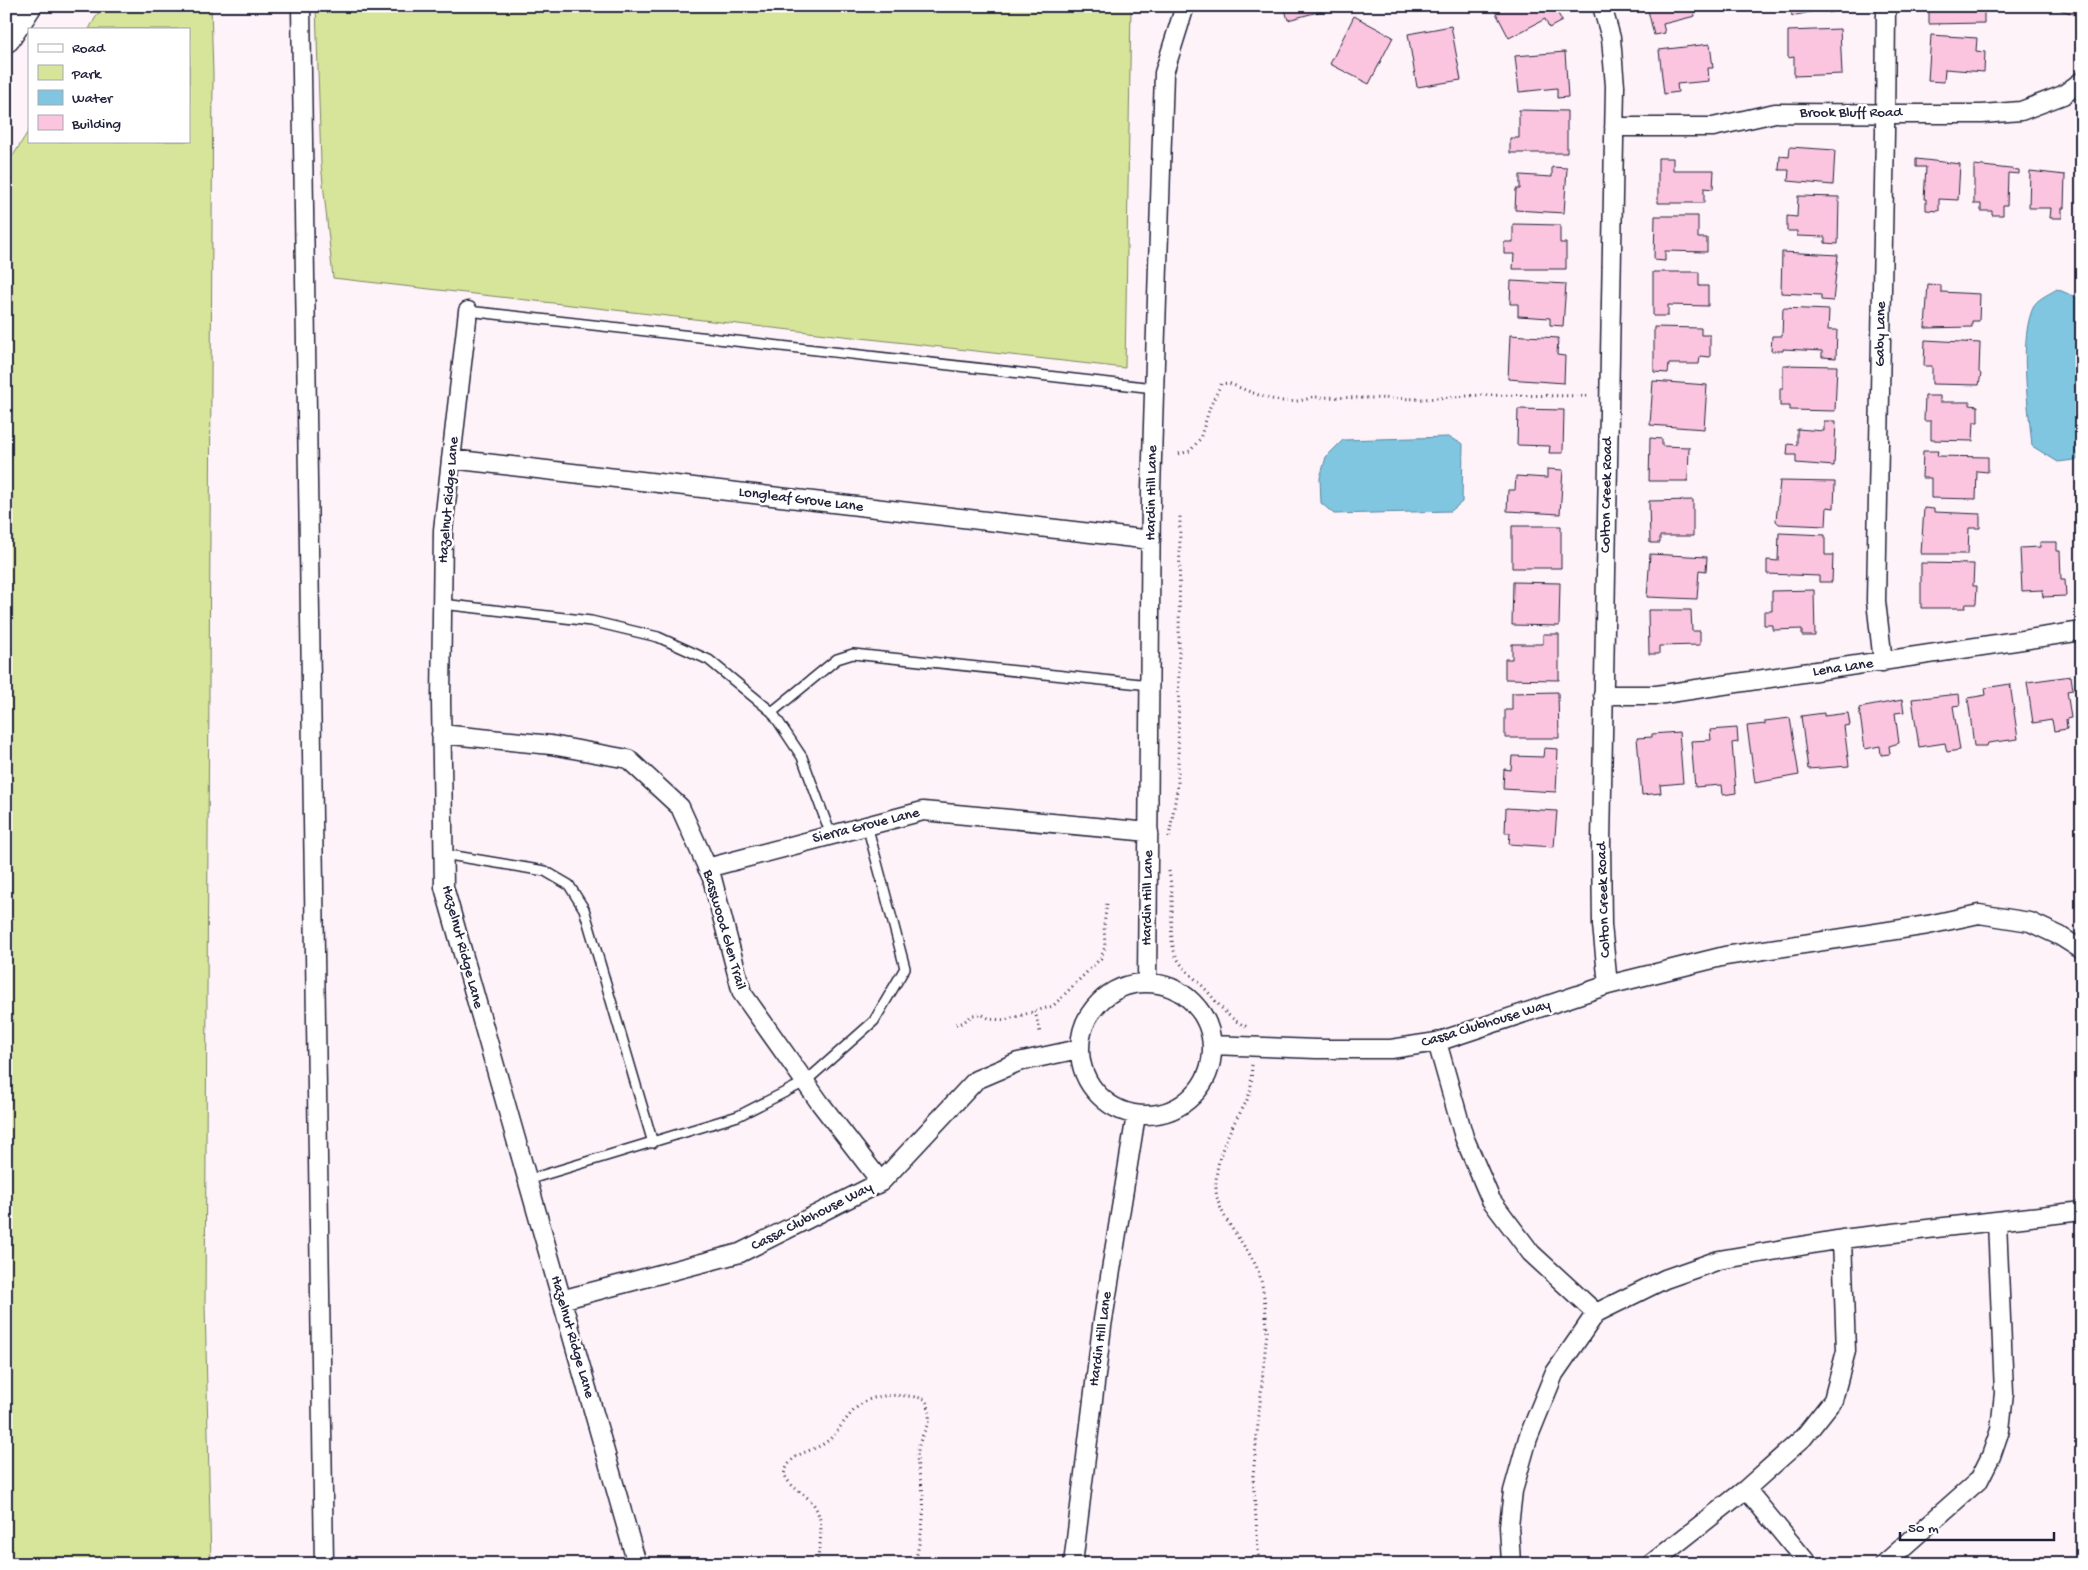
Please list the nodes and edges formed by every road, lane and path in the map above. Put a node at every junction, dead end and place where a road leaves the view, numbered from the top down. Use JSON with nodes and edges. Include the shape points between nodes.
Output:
{"nodes":[{"id":1,"x":27,"y":6,"type":"edge"},
{"id":2,"x":301,"y":6,"type":"edge"},
{"id":3,"x":1185,"y":6,"type":"edge"},
{"id":4,"x":1602,"y":6,"type":"edge"},
{"id":5,"x":1886,"y":6,"type":"edge"},
{"id":6,"x":6,"y":38,"type":"edge"},
{"id":7,"x":2082,"y":82,"type":"edge"},
{"id":8,"x":1886,"y":113,"type":"junction"},
{"id":9,"x":1614,"y":127,"type":"junction"},
{"id":10,"x":468,"y":311,"type":"joint"},
{"id":11,"x":1154,"y":388,"type":"junction"},
{"id":12,"x":1590,"y":396,"type":"dead end"},
{"id":13,"x":1179,"y":454,"type":"dead end"},
{"id":14,"x":451,"y":459,"type":"junction"},
{"id":15,"x":1180,"y":514,"type":"dead end"},
{"id":16,"x":1151,"y":540,"type":"junction"},
{"id":17,"x":442,"y":604,"type":"junction"},
{"id":18,"x":2082,"y":631,"type":"edge"},
{"id":19,"x":1882,"y":662,"type":"junction"},
{"id":20,"x":1150,"y":685,"type":"junction"},
{"id":21,"x":1603,"y":695,"type":"junction"},
{"id":22,"x":772,"y":712,"type":"junction"},
{"id":23,"x":441,"y":734,"type":"junction"},
{"id":24,"x":866,"y":825,"type":"junction"},
{"id":25,"x":1148,"y":832,"type":"junction"},
{"id":26,"x":830,"y":834,"type":"junction"},
{"id":27,"x":1168,"y":843,"type":"dead end"},
{"id":28,"x":443,"y":854,"type":"junction"},
{"id":29,"x":1168,"y":866,"type":"dead end"},
{"id":30,"x":707,"y":868,"type":"junction"},
{"id":31,"x":1107,"y":904,"type":"dead end"},
{"id":32,"x":2082,"y":950,"type":"edge"},
{"id":33,"x":1147,"y":982,"type":"junction"},
{"id":34,"x":1608,"y":986,"type":"junction"},
{"id":35,"x":1036,"y":1011,"type":"junction"},
{"id":36,"x":956,"y":1024,"type":"dead end"},
{"id":37,"x":1252,"y":1028,"type":"dead end"},
{"id":38,"x":1040,"y":1032,"type":"dead end"},
{"id":39,"x":1437,"y":1042,"type":"junction"},
{"id":40,"x":1212,"y":1045,"type":"junction"},
{"id":41,"x":1079,"y":1049,"type":"junction"},
{"id":42,"x":1252,"y":1064,"type":"dead end"},
{"id":43,"x":804,"y":1082,"type":"junction"},
{"id":44,"x":1136,"y":1115,"type":"junction"},
{"id":45,"x":653,"y":1143,"type":"junction"},
{"id":46,"x":527,"y":1180,"type":"junction"},
{"id":47,"x":882,"y":1182,"type":"junction"},
{"id":48,"x":2082,"y":1211,"type":"edge"},
{"id":49,"x":1997,"y":1220,"type":"junction"},
{"id":50,"x":1842,"y":1239,"type":"junction"},
{"id":51,"x":561,"y":1300,"type":"junction"},
{"id":52,"x":1596,"y":1313,"type":"junction"},
{"id":53,"x":1746,"y":1489,"type":"junction"},
{"id":54,"x":324,"y":1564,"type":"edge"},
{"id":55,"x":637,"y":1564,"type":"edge"},
{"id":56,"x":817,"y":1564,"type":"edge"},
{"id":57,"x":915,"y":1564,"type":"edge"},
{"id":58,"x":1074,"y":1564,"type":"edge"},
{"id":59,"x":1259,"y":1564,"type":"edge"},
{"id":60,"x":1511,"y":1564,"type":"edge"},
{"id":61,"x":1651,"y":1564,"type":"edge"},
{"id":62,"x":1808,"y":1564,"type":"edge"},
{"id":63,"x":1884,"y":1564,"type":"edge"}],
"edges":[{"from":1,"to":6,"type":"highway"},
{"from":2,"to":54,"type":"street"},
{"from":3,"to":11,"type":"street","name":"Hardin Hill Lane","via":[[1164,73]]},
{"from":4,"to":9,"type":"street","name":"Colton Creek Road","via":[[1610,38],[1615,86]]},
{"from":5,"to":8,"type":"street","name":"Gaby Lane"},
{"from":7,"to":8,"type":"street","name":"Brook Bluff Road","via":[[2063,95],[2021,111]]},
{"from":8,"to":9,"type":"street","name":"Brook Bluff Road","via":[[1775,113],[1713,127]]},
{"from":8,"to":19,"type":"street","name":"Gaby Lane","via":[[1876,601]]},
{"from":9,"to":21,"type":"street","name":"Colton Creek Road"},
{"from":10,"to":11,"type":"lane"},
{"from":10,"to":14,"type":"street","name":"Hazelnut Ridge Lane"},
{"from":11,"to":16,"type":"street","name":"Hardin Hill Lane"},
{"from":12,"to":13,"type":"path","via":[[1313,397],[1300,402],[1280,402],[1228,383],[1221,384],[1200,439],[1190,451]]},
{"from":14,"to":16,"type":"street","name":"Longleaf Grove Lane"},
{"from":14,"to":17,"type":"street","name":"Hazelnut Ridge Lane","via":[[443,530]]},
{"from":15,"to":27,"type":"path","via":[[1178,784]]},
{"from":16,"to":20,"type":"street","name":"Hardin Hill Lane"},
{"from":17,"to":22,"type":"lane","via":[[591,620],[658,637],[709,660]]},
{"from":17,"to":23,"type":"street","name":"Hazelnut Ridge Lane"},
{"from":18,"to":19,"type":"street","name":"Lena Lane"},
{"from":19,"to":21,"type":"street","name":"Lena Lane","via":[[1657,695]]},
{"from":20,"to":22,"type":"lane","via":[[853,654],[837,659]]},
{"from":20,"to":25,"type":"street","name":"Hardin Hill Lane"},
{"from":21,"to":34,"type":"street","name":"Colton Creek Road","via":[[1602,924]]},
{"from":22,"to":26,"type":"lane","via":[[802,757]]},
{"from":23,"to":28,"type":"street","name":"Hazelnut Ridge Lane"},
{"from":23,"to":30,"type":"street","name":"Basswood Glen Trail","via":[[551,745],[628,759],[680,807]]},
{"from":24,"to":25,"type":"street","name":"Sierra Grove Lane","via":[[923,811]]},
{"from":24,"to":26,"type":"street","name":"Sierra Grove Lane"},
{"from":24,"to":43,"type":"lane","via":[[905,968],[874,1021]]},
{"from":25,"to":33,"type":"street","name":"Hardin Hill Lane"},
{"from":26,"to":30,"type":"street","name":"Sierra Grove Lane"},
{"from":28,"to":45,"type":"lane","via":[[545,871],[569,885],[584,909]]},
{"from":28,"to":46,"type":"street","name":"Hazelnut Ridge Lane","via":[[444,887]]},
{"from":29,"to":37,"type":"path","via":[[1173,946],[1177,958],[1224,1012]]},
{"from":30,"to":43,"type":"street","name":"Basswood Glen Trail","via":[[742,993]]},
{"from":31,"to":35,"type":"path","via":[[1105,947],[1101,958],[1053,1006]]},
{"from":32,"to":34,"type":"street","name":"Cassa Clubhouse Way","via":[[2030,922],[1979,914],[1928,925],[1724,956]]},
{"from":33,"to":40,"type":"street","via":[[1167,986],[1198,1008],[1208,1026]]},
{"from":33,"to":41,"type":"street","via":[[1126,985],[1107,994],[1092,1010],[1082,1028]]},
{"from":34,"to":39,"type":"street","name":"Cassa Clubhouse Way"},
{"from":35,"to":36,"type":"path","via":[[1005,1020],[973,1015]]},
{"from":35,"to":38,"type":"path"},
{"from":39,"to":40,"type":"street","name":"Cassa Clubhouse Way","via":[[1391,1049],[1316,1050]]},
{"from":39,"to":52,"type":"street","via":[[1464,1137],[1491,1200],[1531,1253]]},
{"from":40,"to":44,"type":"street","via":[[1210,1065],[1203,1083],[1190,1098],[1174,1109],[1156,1115]]},
{"from":41,"to":44,"type":"street","via":[[1082,1068],[1102,1100],[1118,1110]]},
{"from":41,"to":47,"type":"street","name":"Cassa Clubhouse Way","via":[[1018,1062],[976,1080]]},
{"from":42,"to":59,"type":"path","via":[[1251,1090],[1216,1165],[1216,1193],[1224,1216],[1257,1266],[1266,1308],[1267,1331],[1253,1476]]},
{"from":43,"to":45,"type":"lane","via":[[738,1116]]},
{"from":43,"to":47,"type":"street","name":"Basswood Glen Trail"},
{"from":44,"to":58,"type":"street","name":"Hardin Hill Lane","via":[[1102,1326]]},
{"from":45,"to":46,"type":"lane"},
{"from":46,"to":51,"type":"street","name":"Hazelnut Ridge Lane"},
{"from":47,"to":51,"type":"street","name":"Cassa Clubhouse Way","via":[[740,1253]]},
{"from":48,"to":49,"type":"street"},
{"from":49,"to":50,"type":"street"},
{"from":49,"to":63,"type":"street","via":[[2004,1393],[2000,1430],[1979,1480]]},
{"from":50,"to":52,"type":"street","via":[[1719,1260],[1664,1279]]},
{"from":50,"to":53,"type":"street","via":[[1846,1351],[1834,1400],[1803,1438]]},
{"from":51,"to":55,"type":"street","name":"Hazelnut Ridge Lane"},
{"from":52,"to":60,"type":"street","via":[[1554,1374],[1528,1438],[1513,1491],[1509,1526]]},
{"from":53,"to":61,"type":"street"},
{"from":53,"to":62,"type":"street"},
{"from":56,"to":57,"type":"path","via":[[821,1520],[810,1500],[790,1485],[784,1474],[787,1464],[794,1457],[824,1444],[855,1409],[868,1400],[886,1396],[925,1399],[930,1408],[917,1454],[924,1514]]}]}
